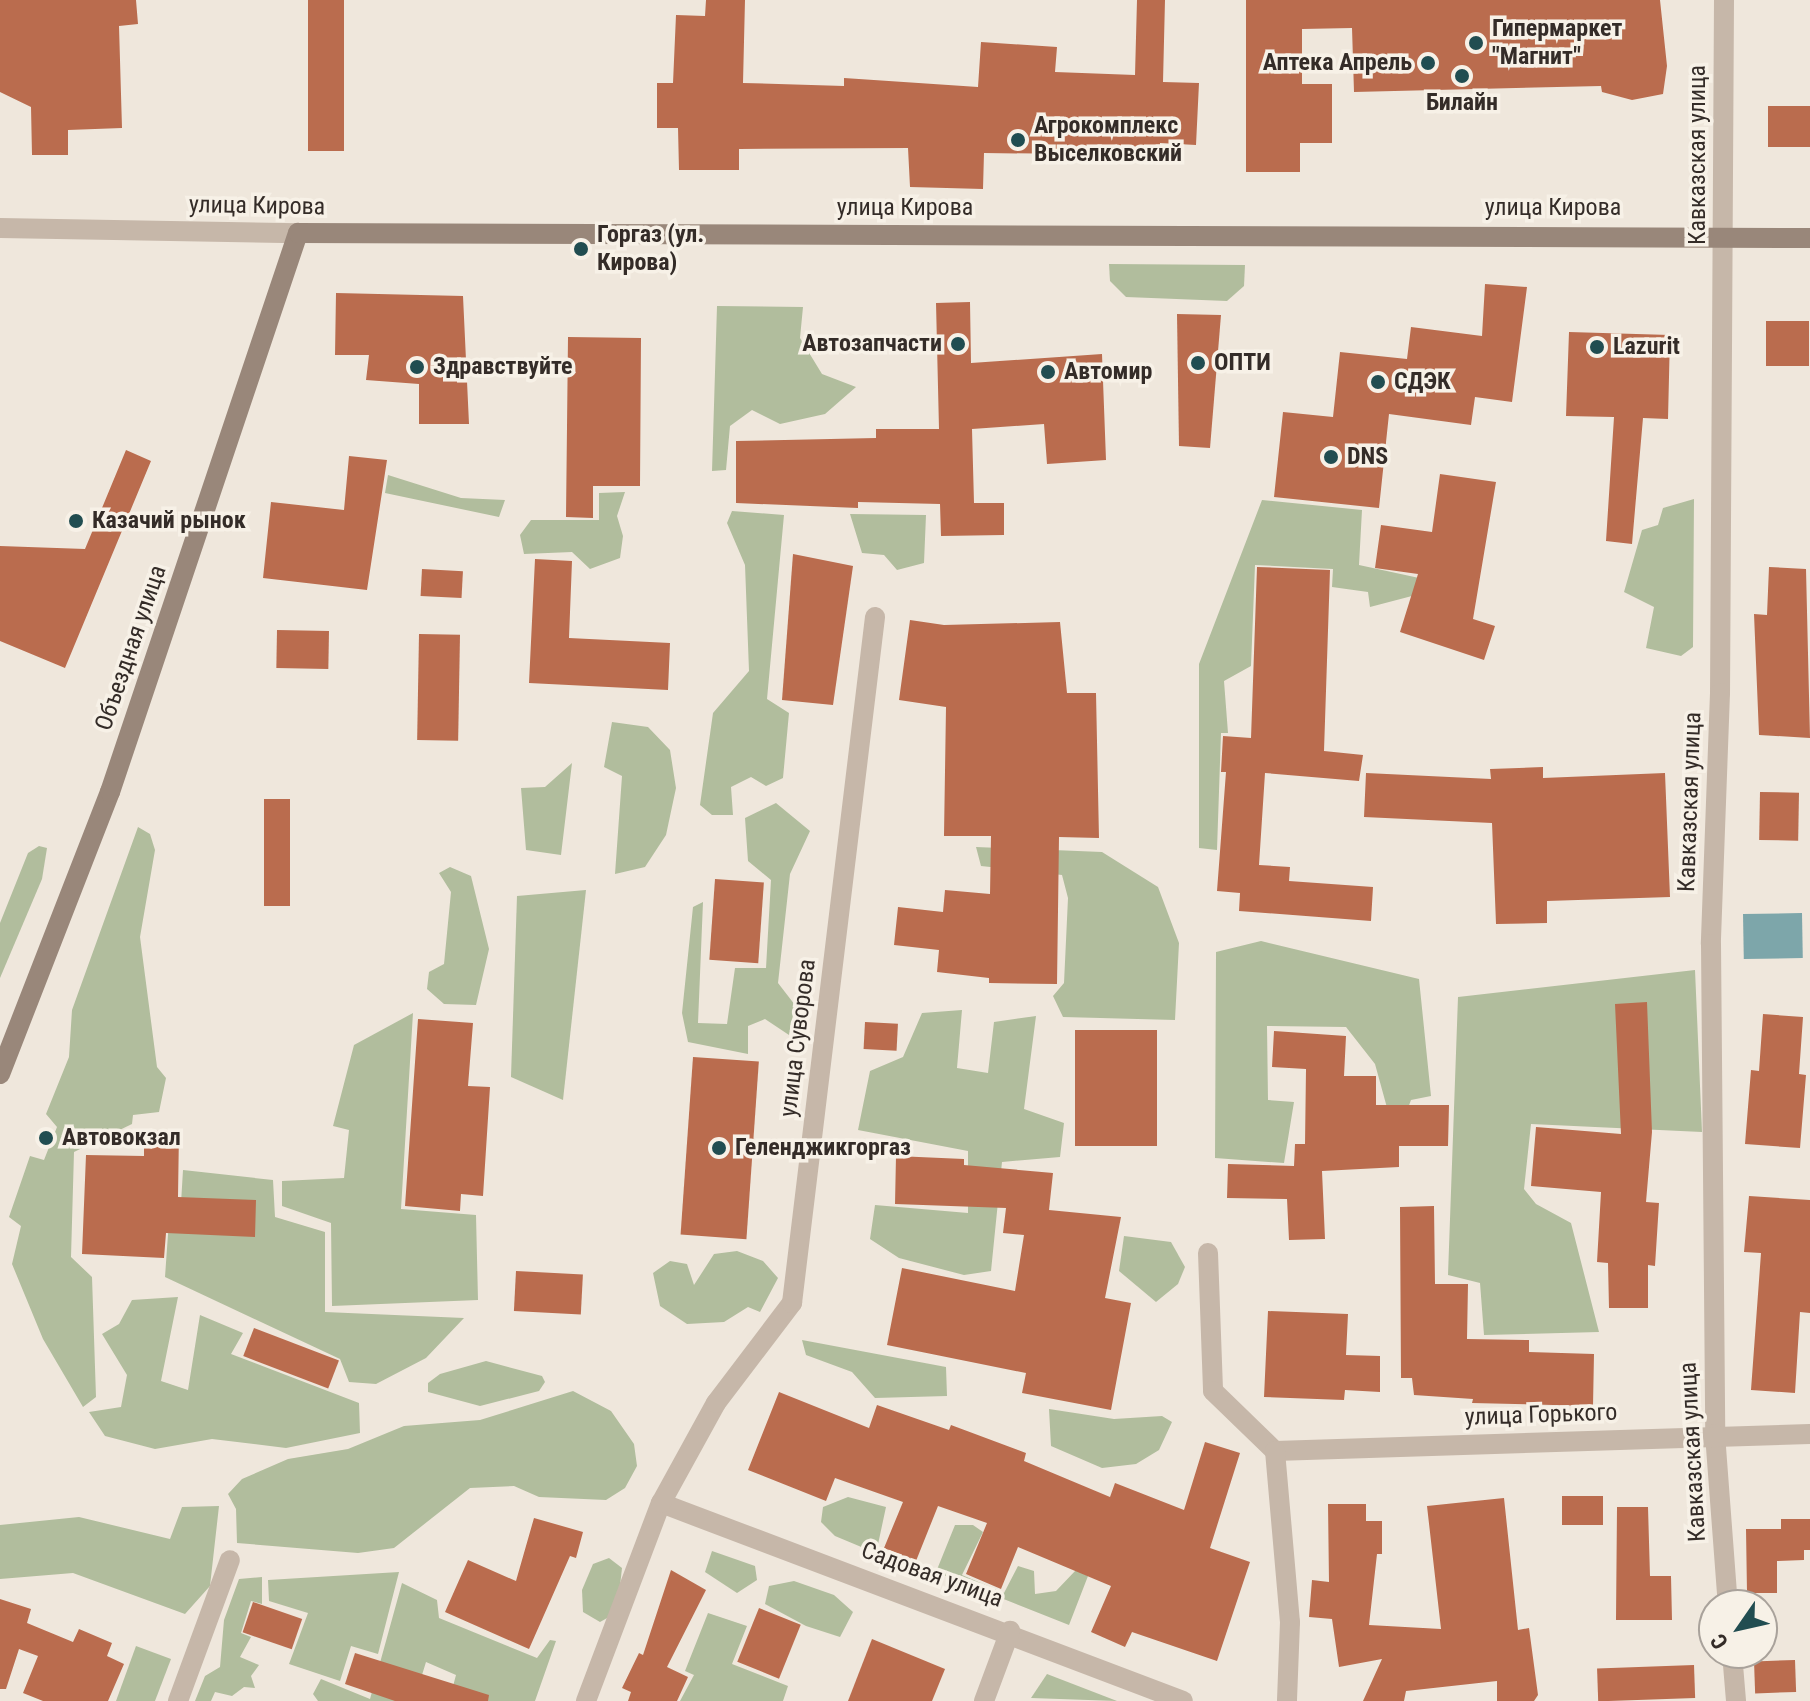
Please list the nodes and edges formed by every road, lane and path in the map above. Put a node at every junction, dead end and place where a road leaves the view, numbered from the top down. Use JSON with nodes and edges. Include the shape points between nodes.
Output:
{"nodes":[{"id":1,"x":1724,"y":0,"type":"edge"},
{"id":2,"x":0,"y":228,"type":"edge"},
{"id":3,"x":298,"y":233,"type":"junction"},
{"id":4,"x":1724,"y":236,"type":"junction"},
{"id":5,"x":1810,"y":238,"type":"edge"},
{"id":6,"x":875,"y":617,"type":"dead end"},
{"id":7,"x":0,"y":1074,"type":"edge"},
{"id":8,"x":1208,"y":1253,"type":"dead end"},
{"id":9,"x":1715,"y":1434,"type":"junction"},
{"id":10,"x":1810,"y":1434,"type":"edge"},
{"id":11,"x":1275,"y":1451,"type":"junction"},
{"id":12,"x":661,"y":1503,"type":"junction"},
{"id":13,"x":230,"y":1560,"type":"dead end"},
{"id":14,"x":1727,"y":1589,"type":"edge"},
{"id":15,"x":1010,"y":1631,"type":"junction"},
{"id":16,"x":1733,"y":1669,"type":"edge"},
{"id":17,"x":178,"y":1701,"type":"edge"},
{"id":18,"x":586,"y":1701,"type":"edge"},
{"id":19,"x":984,"y":1701,"type":"edge"},
{"id":20,"x":1183,"y":1701,"type":"edge"},
{"id":21,"x":1287,"y":1701,"type":"edge"},
{"id":22,"x":1736,"y":1701,"type":"edge"}],
"edges":[{"from":1,"to":4,"type":"street","name":"Кавказская улица"},
{"from":2,"to":3,"type":"street","name":"улица Кирова"},
{"from":3,"to":4,"type":"main road","name":"улица Кирова"},
{"from":3,"to":7,"type":"main road","name":"Объездная улица","via":[[110,792]]},
{"from":4,"to":5,"type":"main road","name":"улица Кирова"},
{"from":4,"to":9,"type":"street","name":"Кавказская улица","via":[[1711,944]]},
{"from":6,"to":12,"type":"street","name":"улица Суворова","via":[[792,1303],[716,1403]]},
{"from":8,"to":11,"type":"street","via":[[1213,1391]]},
{"from":9,"to":10,"type":"street","name":"улица Горького"},
{"from":9,"to":11,"type":"street","name":"улица Горького"},
{"from":9,"to":14,"type":"street","name":"Кавказская улица"},
{"from":11,"to":21,"type":"street","via":[[1290,1622]]},
{"from":12,"to":15,"type":"street","name":"Садовая улица"},
{"from":12,"to":18,"type":"street","name":"улица Суворова"},
{"from":13,"to":17,"type":"street"},
{"from":15,"to":19,"type":"street"},
{"from":15,"to":20,"type":"street","name":"Садовая улица"},
{"from":16,"to":22,"type":"street"}]}
